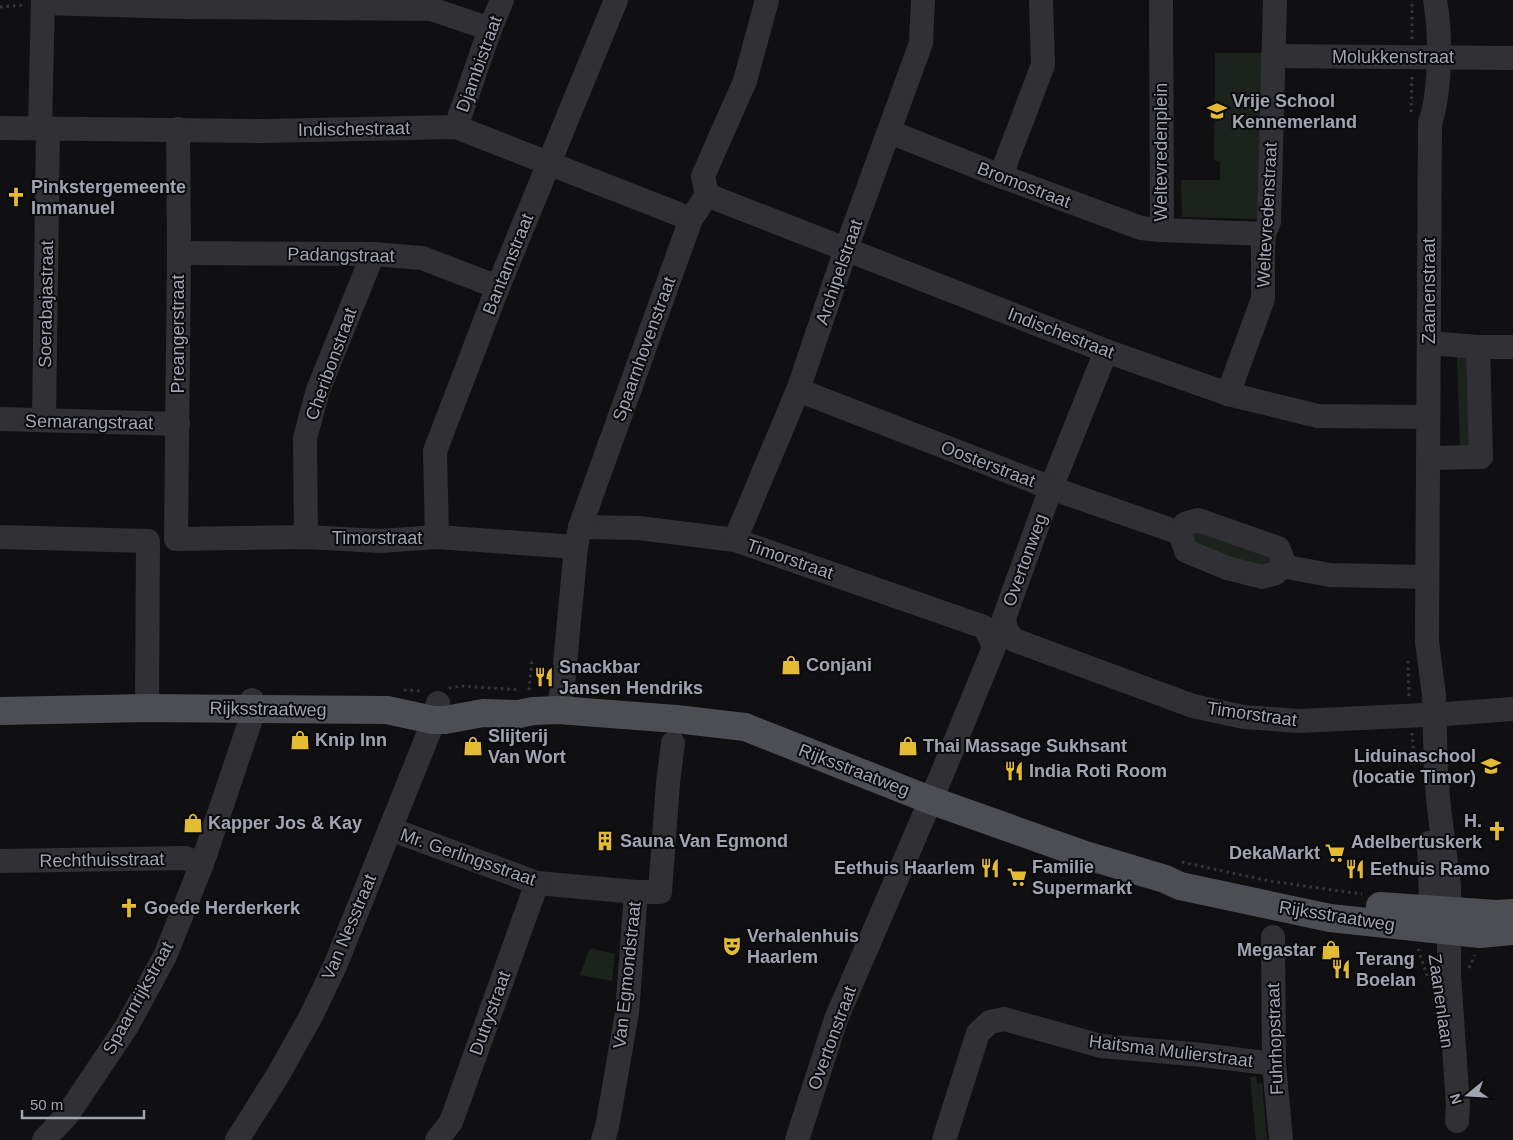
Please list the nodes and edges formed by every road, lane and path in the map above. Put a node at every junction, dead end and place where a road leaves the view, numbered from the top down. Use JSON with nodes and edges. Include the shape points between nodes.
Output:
{"nodes":[{"id":1,"x":502,"y":0,"type":"edge"},
{"id":2,"x":616,"y":0,"type":"edge"},
{"id":3,"x":767,"y":0,"type":"edge"},
{"id":4,"x":923,"y":0,"type":"edge"},
{"id":5,"x":1041,"y":0,"type":"edge"},
{"id":6,"x":1161,"y":0,"type":"edge"},
{"id":7,"x":1275,"y":0,"type":"edge"},
{"id":8,"x":1428,"y":0,"type":"edge"},
{"id":9,"x":1434,"y":0,"type":"edge"},
{"id":10,"x":43,"y":2,"type":"edge"},
{"id":11,"x":183,"y":4,"type":"edge"},
{"id":12,"x":298,"y":4,"type":"edge"},
{"id":13,"x":414,"y":5,"type":"edge"},
{"id":14,"x":490,"y":29,"type":"junction"},
{"id":15,"x":1274,"y":56,"type":"junction"},
{"id":16,"x":1431,"y":57,"type":"junction"},
{"id":17,"x":1513,"y":58,"type":"edge"},
{"id":18,"x":456,"y":127,"type":"junction"},
{"id":19,"x":0,"y":128,"type":"edge"},
{"id":20,"x":44,"y":128,"type":"junction"},
{"id":21,"x":178,"y":129,"type":"junction"},
{"id":22,"x":890,"y":132,"type":"junction"},
{"id":23,"x":548,"y":164,"type":"junction"},
{"id":24,"x":1003,"y":177,"type":"junction"},
{"id":25,"x":707,"y":195,"type":"junction"},
{"id":26,"x":691,"y":219,"type":"junction"},
{"id":27,"x":1160,"y":230,"type":"junction"},
{"id":28,"x":1264,"y":234,"type":"junction"},
{"id":29,"x":846,"y":249,"type":"junction"},
{"id":30,"x":179,"y":253,"type":"junction"},
{"id":31,"x":373,"y":254,"type":"junction"},
{"id":32,"x":498,"y":287,"type":"junction"},
{"id":33,"x":1429,"y":343,"type":"junction"},
{"id":34,"x":1478,"y":347,"type":"junction"},
{"id":35,"x":1513,"y":347,"type":"edge"},
{"id":36,"x":1106,"y":351,"type":"junction"},
{"id":37,"x":798,"y":390,"type":"junction"},
{"id":38,"x":1228,"y":394,"type":"junction"},
{"id":39,"x":1428,"y":417,"type":"junction"},
{"id":40,"x":0,"y":420,"type":"edge"},
{"id":41,"x":44,"y":420,"type":"junction"},
{"id":42,"x":178,"y":424,"type":"junction"},
{"id":43,"x":1428,"y":458,"type":"junction"},
{"id":44,"x":1051,"y":488,"type":"junction"},
{"id":45,"x":1180,"y":533,"type":"junction"},
{"id":46,"x":0,"y":537,"type":"edge"},
{"id":47,"x":306,"y":537,"type":"junction"},
{"id":48,"x":437,"y":537,"type":"junction"},
{"id":49,"x":578,"y":537,"type":"junction"},
{"id":50,"x":176,"y":539,"type":"joint"},
{"id":51,"x":735,"y":540,"type":"junction"},
{"id":52,"x":1282,"y":566,"type":"junction"},
{"id":53,"x":1427,"y":577,"type":"junction"},
{"id":54,"x":998,"y":632,"type":"junction"},
{"id":55,"x":532,"y":661,"type":"dead end"},
{"id":56,"x":399,"y":690,"type":"dead end"},
{"id":57,"x":436,"y":701,"type":"junction"},
{"id":58,"x":546,"y":702,"type":"junction"},
{"id":59,"x":148,"y":704,"type":"junction"},
{"id":60,"x":252,"y":704,"type":"junction"},
{"id":61,"x":0,"y":706,"type":"edge"},
{"id":62,"x":1513,"y":709,"type":"edge"},
{"id":63,"x":88,"y":710,"type":"junction"},
{"id":64,"x":0,"y":711,"type":"edge"},
{"id":65,"x":1429,"y":715,"type":"junction"},
{"id":66,"x":673,"y":743,"type":"dead end"},
{"id":67,"x":930,"y":800,"type":"junction"},
{"id":68,"x":390,"y":829,"type":"junction"},
{"id":69,"x":0,"y":861,"type":"edge"},
{"id":70,"x":202,"y":864,"type":"junction"},
{"id":71,"x":1170,"y":870,"type":"junction"},
{"id":72,"x":537,"y":883,"type":"junction"},
{"id":73,"x":636,"y":892,"type":"junction"},
{"id":74,"x":1370,"y":895,"type":"dead end"},
{"id":75,"x":1513,"y":913,"type":"edge"},
{"id":76,"x":1435,"y":929,"type":"junction"},
{"id":77,"x":1513,"y":931,"type":"edge"},
{"id":78,"x":1273,"y":937,"type":"dead end"},
{"id":79,"x":1274,"y":1064,"type":"junction"},
{"id":80,"x":1458,"y":1131,"type":"edge"},
{"id":81,"x":44,"y":1140,"type":"edge"},
{"id":82,"x":237,"y":1140,"type":"edge"},
{"id":83,"x":437,"y":1140,"type":"edge"},
{"id":84,"x":603,"y":1140,"type":"edge"},
{"id":85,"x":797,"y":1140,"type":"edge"},
{"id":86,"x":944,"y":1140,"type":"edge"},
{"id":87,"x":1281,"y":1140,"type":"edge"}],
"edges":[{"from":1,"to":14,"type":"street","name":"Djambistraat"},
{"from":2,"to":23,"type":"street","name":"Bantamstraat"},
{"from":3,"to":25,"type":"street","via":[[745,81],[703,176]]},
{"from":4,"to":22,"type":"street","name":"Archipelstraat","via":[[921,43]]},
{"from":5,"to":24,"type":"street","via":[[1043,64]]},
{"from":6,"to":27,"type":"street","name":"Weltevredenplein"},
{"from":7,"to":15,"type":"street","name":"Weltevredenstraat"},
{"from":8,"to":16,"type":"street","name":"Zaanenstraat"},
{"from":9,"to":16,"type":"street","name":"Zaanenstraat","via":[[1438,35]]},
{"from":10,"to":11,"type":"street"},
{"from":10,"to":20,"type":"street","name":"Soerabajastraat"},
{"from":11,"to":12,"type":"street"},
{"from":12,"to":13,"type":"street"},
{"from":13,"to":14,"type":"street"},
{"from":14,"to":18,"type":"street","name":"Djambistraat"},
{"from":15,"to":16,"type":"street","name":"Molukkenstraat"},
{"from":15,"to":28,"type":"street","name":"Weltevredenstraat","via":[[1269,222]]},
{"from":16,"to":17,"type":"street","name":"Molukkenstraat"},
{"from":16,"to":33,"type":"street","name":"Zaanenstraat","via":[[1434,110],[1430,123]]},
{"from":18,"to":21,"type":"street","name":"Indischestraat","via":[[264,131]]},
{"from":18,"to":23,"type":"street","name":"Indischestraat"},
{"from":19,"to":20,"type":"street","name":"Indischestraat"},
{"from":20,"to":21,"type":"street","name":"Indischestraat"},
{"from":20,"to":41,"type":"street","name":"Soerabajastraat"},
{"from":21,"to":30,"type":"street","name":"Preangerstraat"},
{"from":22,"to":24,"type":"street","name":"Bromostraat"},
{"from":22,"to":29,"type":"street","name":"Archipelstraat"},
{"from":23,"to":26,"type":"street","name":"Indischestraat"},
{"from":23,"to":32,"type":"street","name":"Bantamstraat"},
{"from":24,"to":27,"type":"street","name":"Bromostraat","via":[[1141,228]]},
{"from":25,"to":26,"type":"street","name":"Spaarnhovenstraat"},
{"from":25,"to":29,"type":"street","name":"Indischestraat"},
{"from":26,"to":49,"type":"street","name":"Spaarnhovenstraat"},
{"from":27,"to":28,"type":"street","name":"Weltevredenplein"},
{"from":28,"to":38,"type":"street","name":"Weltevredenstraat","via":[[1263,299]]},
{"from":29,"to":36,"type":"street","name":"Indischestraat"},
{"from":29,"to":37,"type":"street","name":"Archipelstraat"},
{"from":30,"to":31,"type":"street","name":"Padangstraat"},
{"from":30,"to":42,"type":"street","name":"Preangerstraat"},
{"from":31,"to":32,"type":"street","name":"Padangstraat","via":[[422,258]]},
{"from":31,"to":47,"type":"street","name":"Cheribonstraat","via":[[318,390],[305,438]]},
{"from":32,"to":48,"type":"street","name":"Bantamstraat","via":[[436,451]]},
{"from":33,"to":34,"type":"street"},
{"from":33,"to":39,"type":"street","name":"Zaanenstraat"},
{"from":34,"to":35,"type":"street"},
{"from":34,"to":43,"type":"street","via":[[1481,457]]},
{"from":36,"to":38,"type":"street","name":"Indischestraat"},
{"from":36,"to":44,"type":"street","name":"Overtonweg"},
{"from":37,"to":44,"type":"street","name":"Oosterstraat"},
{"from":37,"to":51,"type":"street","name":"Archipelstraat"},
{"from":38,"to":39,"type":"street","name":"Indischestraat","via":[[1318,416]]},
{"from":39,"to":43,"type":"street","name":"Zaanenstraat"},
{"from":40,"to":41,"type":"street","name":"Semarangstraat"},
{"from":41,"to":42,"type":"street","name":"Semarangstraat"},
{"from":42,"to":50,"type":"street","name":"Preangerstraat"},
{"from":43,"to":53,"type":"street","name":"Zaanenstraat"},
{"from":44,"to":45,"type":"street","name":"Oosterstraat"},
{"from":44,"to":54,"type":"street","name":"Overtonweg"},
{"from":45,"to":52,"type":"street","via":[[1186,551],[1227,568],[1262,577],[1276,573]]},
{"from":45,"to":52,"type":"street","via":[[1185,524],[1198,520],[1278,548]]},
{"from":46,"to":59,"type":"street","via":[[148,541]]},
{"from":47,"to":48,"type":"street","name":"Timorstraat","via":[[380,540]]},
{"from":47,"to":50,"type":"street","name":"Timorstraat"},
{"from":48,"to":49,"type":"street","name":"Timorstraat"},
{"from":49,"to":51,"type":"street","name":"Timorstraat","via":[[639,528]]},
{"from":49,"to":58,"type":"street","name":"Spaarnhovenstraat"},
{"from":51,"to":54,"type":"street","name":"Timorstraat"},
{"from":52,"to":53,"type":"street","via":[[1330,575]]},
{"from":53,"to":65,"type":"street","name":"Zaanenstraat","via":[[1427,642],[1421,695]]},
{"from":54,"to":65,"type":"street","name":"Timorstraat","via":[[1184,703],[1244,717],[1299,722]]},
{"from":54,"to":67,"type":"street","name":"Overtonweg"},
{"from":55,"to":58,"type":"path"},
{"from":56,"to":57,"type":"path"},
{"from":57,"to":58,"type":"path","via":[[462,686]]},
{"from":57,"to":58,"type":"main road","name":"Rijksstraatweg","via":[[445,720],[483,713],[518,714]]},
{"from":57,"to":60,"type":"main road","name":"Rijksstraatweg","via":[[386,710]]},
{"from":57,"to":68,"type":"street","name":"Van Nesstraat"},
{"from":58,"to":67,"type":"main road","name":"Rijksstraatweg","via":[[745,727]]},
{"from":59,"to":60,"type":"main road","name":"Rijksstraatweg"},
{"from":59,"to":63,"type":"main road","name":"Rijksstraatweg"},
{"from":60,"to":70,"type":"street","name":"Spaarnrijkstraat","via":[[252,716]]},
{"from":61,"to":63,"type":"main road","name":"Rijksstraatweg"},
{"from":62,"to":65,"type":"street","name":"Timorstraat"},
{"from":63,"to":64,"type":"main road","name":"Rijksstraatweg"},
{"from":65,"to":76,"type":"street","name":"Zaanenstraat","via":[[1426,775]]},
{"from":66,"to":73,"type":"street","name":"Van Egmondstraat","via":[[660,892]]},
{"from":67,"to":71,"type":"main road","name":"Rijksstraatweg","via":[[1085,855]]},
{"from":67,"to":85,"type":"street","name":"Overtonstraat","via":[[836,1019]]},
{"from":68,"to":72,"type":"street","name":"Mr. Gerlingsstraat"},
{"from":68,"to":82,"type":"street","name":"Van Nesstraat","via":[[335,966],[311,1016]]},
{"from":69,"to":70,"type":"street","name":"Rechthuisstraat","via":[[185,858]]},
{"from":70,"to":81,"type":"street","name":"Spaarnrijkstraat","via":[[165,956],[127,1026],[68,1114]]},
{"from":71,"to":74,"type":"path"},
{"from":71,"to":76,"type":"main road","name":"Rijksstraatweg","via":[[1180,886],[1330,918]]},
{"from":72,"to":73,"type":"street","name":"Mr. Gerlingsstraat"},
{"from":72,"to":83,"type":"street","name":"Dutrystraat","via":[[451,1122]]},
{"from":73,"to":84,"type":"street","name":"Van Egmondstraat","via":[[627,1013]]},
{"from":75,"to":76,"type":"main road","name":"Rijksstraatweg"},
{"from":76,"to":77,"type":"main road","name":"Rijksstraatweg","via":[[1480,934]]},
{"from":76,"to":80,"type":"street","name":"Zaanenlaan","via":[[1449,975]]},
{"from":78,"to":79,"type":"street","name":"Fuhrhopstraat"},
{"from":79,"to":86,"type":"street","name":"Haitsma Mulierstraat","via":[[1101,1046],[1004,1019],[997,1020],[978,1033]]},
{"from":79,"to":87,"type":"street","name":"Fuhrhopstraat"}]}
